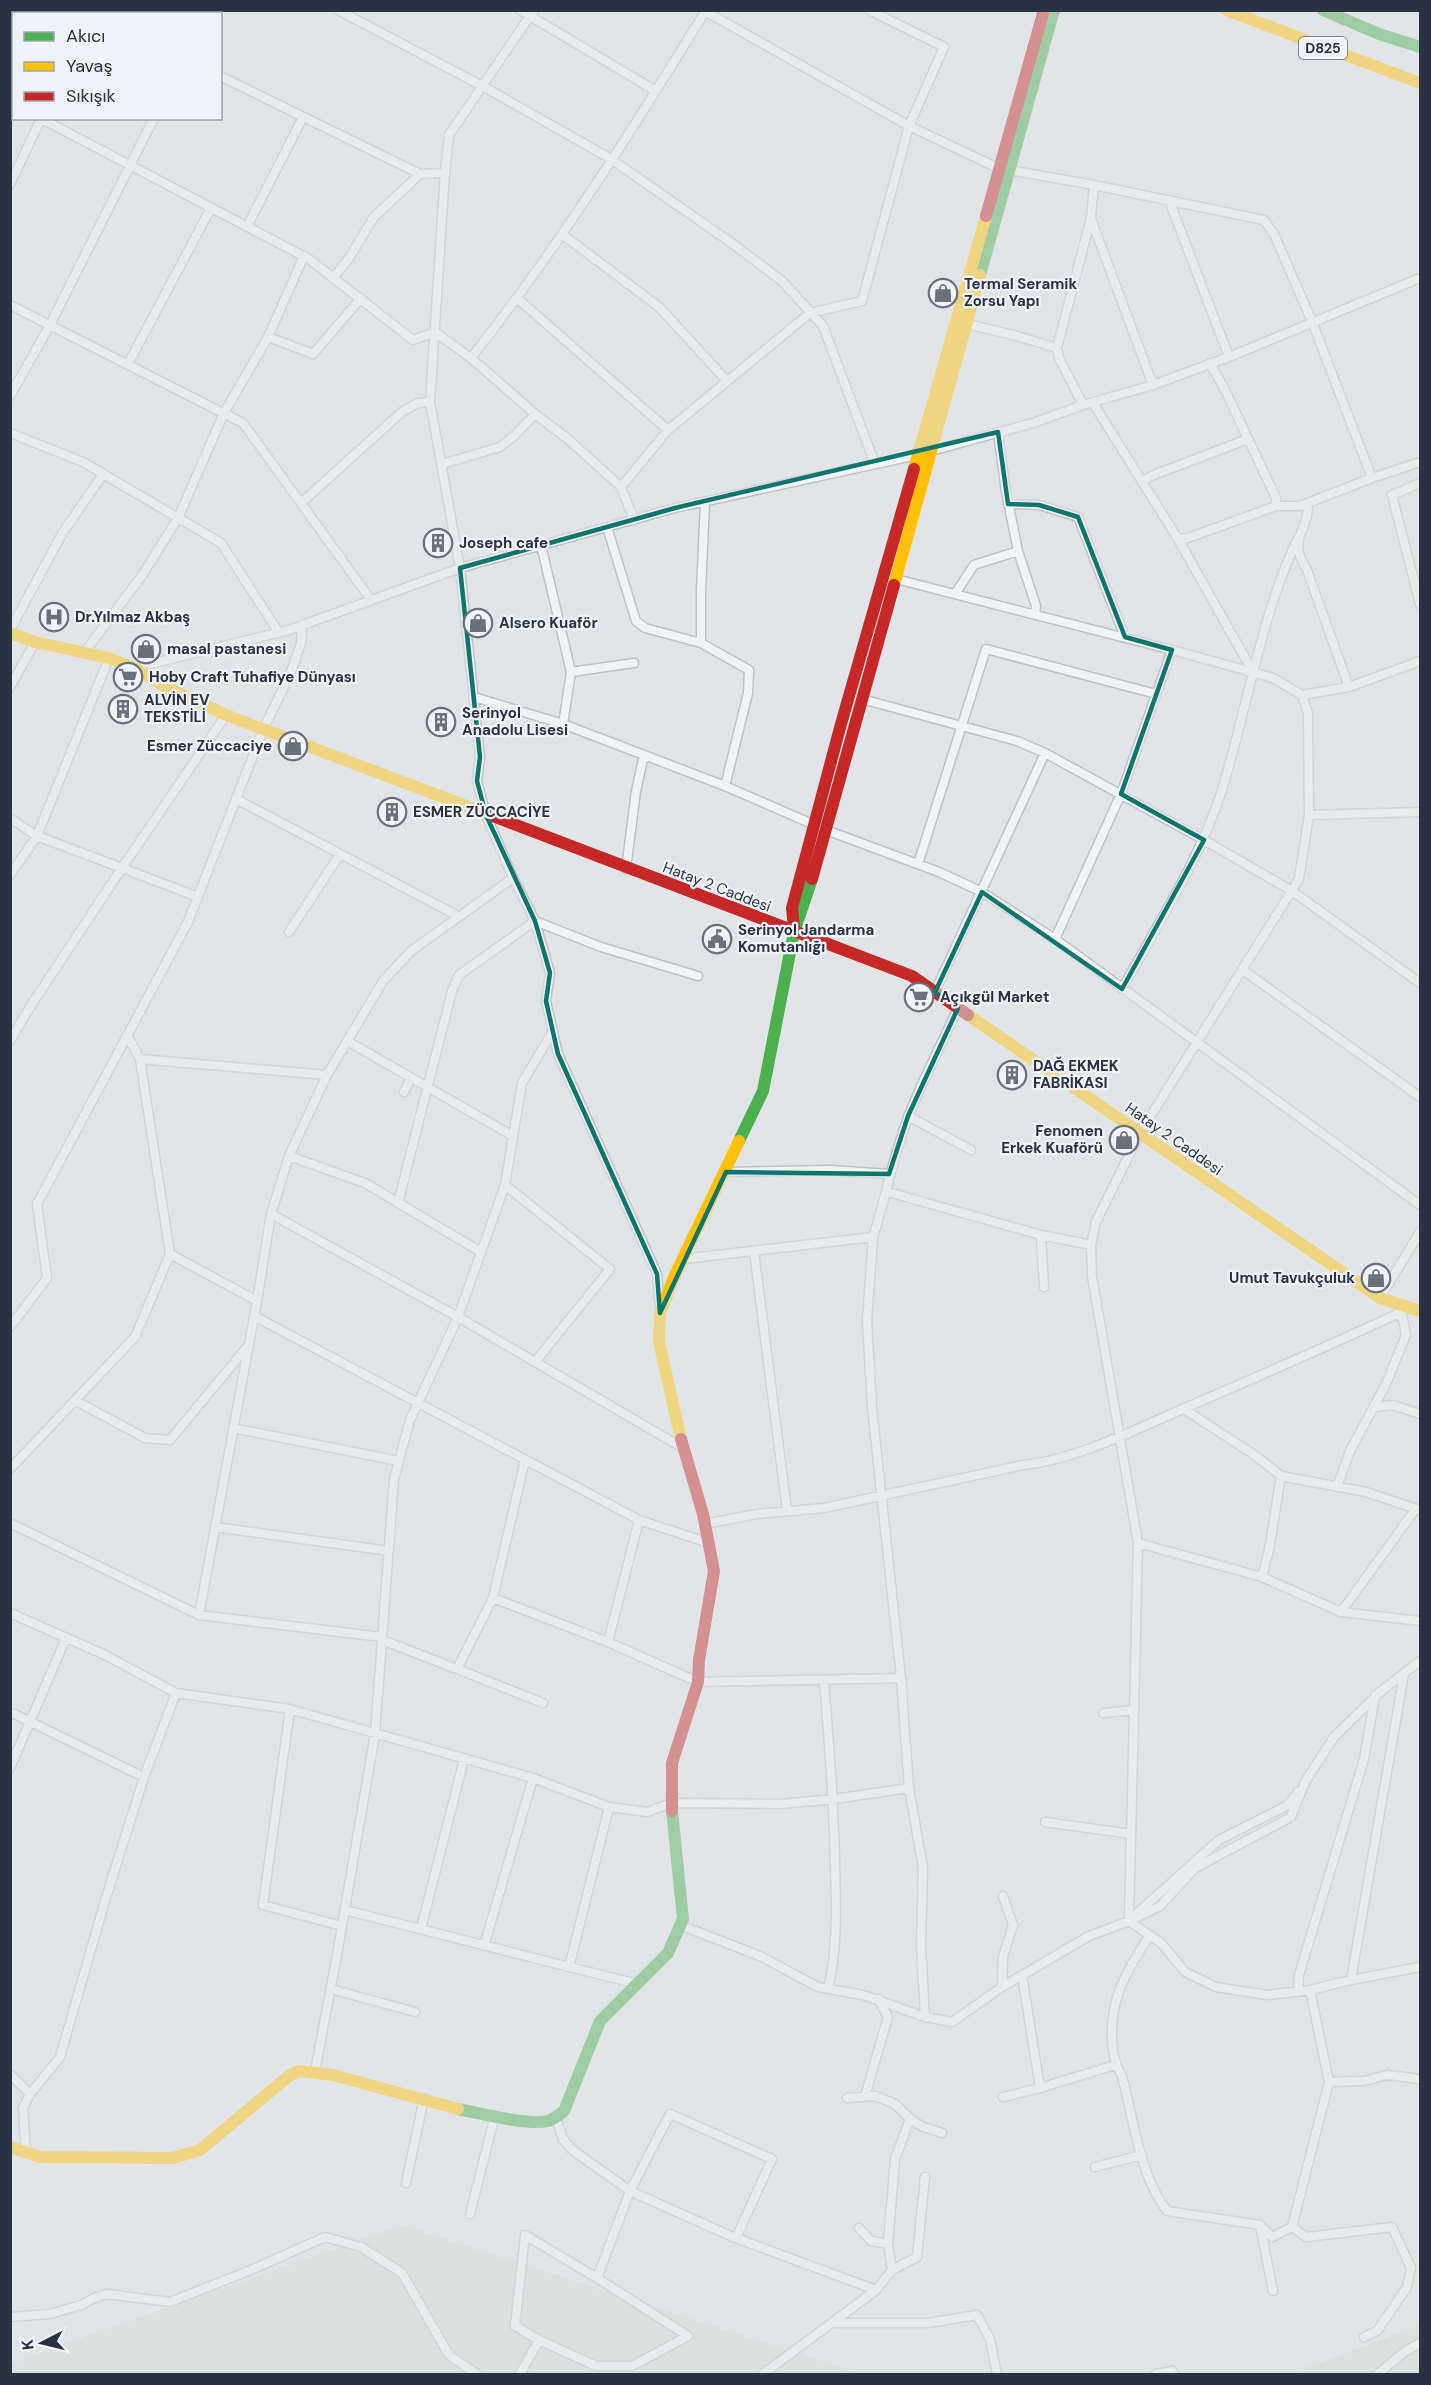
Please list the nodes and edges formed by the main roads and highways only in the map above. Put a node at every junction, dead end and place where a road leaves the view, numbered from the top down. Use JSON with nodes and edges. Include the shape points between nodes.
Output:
{"nodes":[{"id":1,"x":1044,"y":10,"type":"edge"},
{"id":2,"x":1054,"y":10,"type":"edge"},
{"id":3,"x":1226,"y":10,"type":"edge"},
{"id":4,"x":1323,"y":10,"type":"edge"},
{"id":5,"x":1420,"y":48,"type":"edge"},
{"id":6,"x":1420,"y":83,"type":"edge"},
{"id":7,"x":1003,"y":169,"type":"junction"},
{"id":8,"x":961,"y":323,"type":"junction"},
{"id":9,"x":890,"y":577,"type":"junction"},
{"id":10,"x":10,"y":632,"type":"edge"},
{"id":11,"x":820,"y":827,"type":"junction"},
{"id":12,"x":794,"y":932,"type":"junction"},
{"id":13,"x":1415,"y":1309,"type":"edge"},
{"id":14,"x":10,"y":2147,"type":"edge"}],
"edges":[{"from":1,"to":7,"type":"main road"},
{"from":2,"to":7,"type":"main road"},
{"from":3,"to":6,"type":"main road","number":"D825"},
{"from":4,"to":5,"type":"main road","number":"D825"},
{"from":7,"to":8,"type":"main road"},
{"from":8,"to":9,"type":"main road","via":[[931,450]]},
{"from":8,"to":9,"type":"main road","via":[[917,455]]},
{"from":9,"to":11,"type":"main road","via":[[862,699]]},
{"from":9,"to":11,"type":"main road","via":[[849,696]]},
{"from":10,"to":12,"type":"main road","name":"Hatay 2 Caddesi","via":[[35,642],[109,658],[263,730]]},
{"from":11,"to":12,"type":"main road","via":[[792,908]]},
{"from":12,"to":13,"type":"main road","name":"Hatay 2 Caddesi","via":[[912,976],[1380,1298]]},
{"from":12,"to":14,"type":"main road","via":[[763,1090],[660,1313],[659,1342],[714,1571],[698,1682],[672,1763],[683,1918],[668,1953],[600,2021],[564,2111],[545,2122],[460,2109],[315,2071],[299,2071],[200,2150],[174,2158],[69,2159],[40,2157]]}]}
